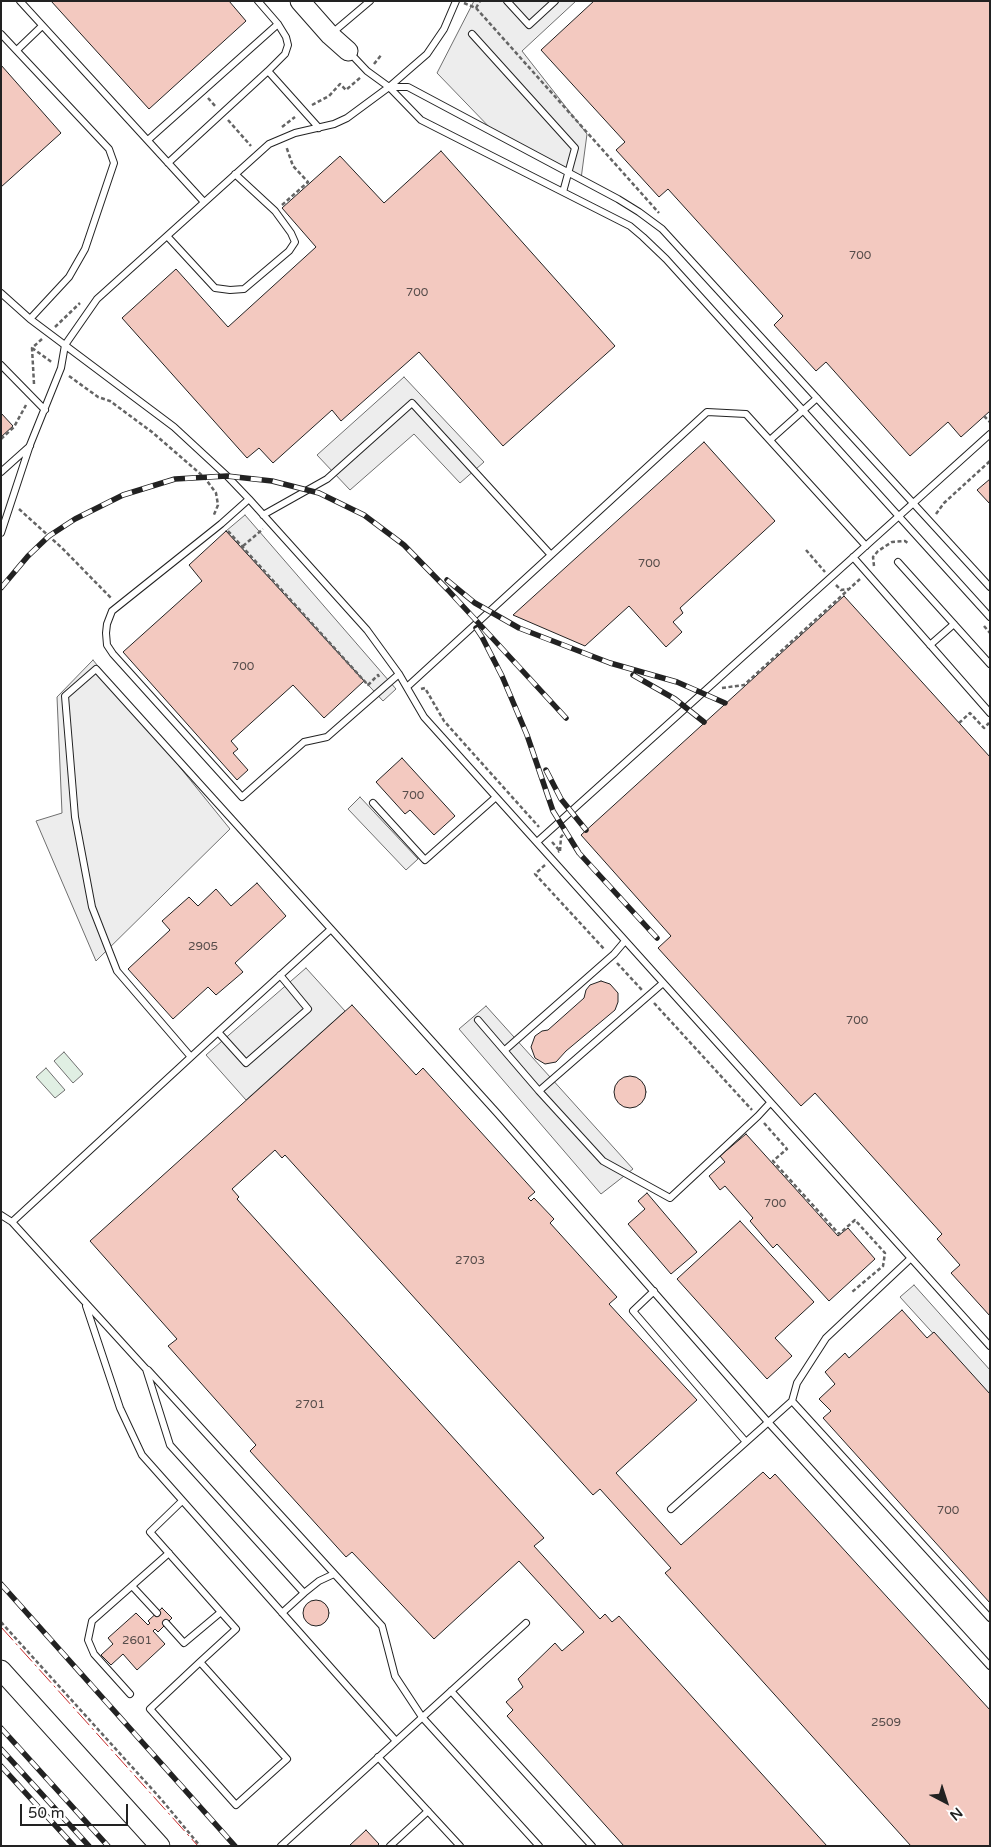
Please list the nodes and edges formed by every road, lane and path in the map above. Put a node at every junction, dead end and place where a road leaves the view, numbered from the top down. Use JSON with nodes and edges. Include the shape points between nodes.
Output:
{"nodes":[{"id":1,"x":20,"y":1,"type":"edge"},
{"id":2,"x":258,"y":1,"type":"edge"},
{"id":3,"x":370,"y":1,"type":"edge"},
{"id":4,"x":456,"y":1,"type":"edge"},
{"id":5,"x":480,"y":1,"type":"edge"},
{"id":6,"x":507,"y":1,"type":"edge"},
{"id":7,"x":556,"y":1,"type":"edge"},
{"id":8,"x":303,"y":2,"type":"edge"},
{"id":9,"x":476,"y":8,"type":"dead end"},
{"id":10,"x":278,"y":24,"type":"junction"},
{"id":11,"x":42,"y":26,"type":"junction"},
{"id":12,"x":1,"y":34,"type":"edge"},
{"id":13,"x":472,"y":34,"type":"dead end"},
{"id":14,"x":330,"y":35,"type":"junction"},
{"id":15,"x":17,"y":50,"type":"junction"},
{"id":16,"x":348,"y":51,"type":"joint"},
{"id":17,"x":268,"y":71,"type":"junction"},
{"id":18,"x":389,"y":87,"type":"junction"},
{"id":19,"x":279,"y":128,"type":"dead end"},
{"id":20,"x":319,"y":128,"type":"junction"},
{"id":21,"x":283,"y":138,"type":"junction"},
{"id":22,"x":148,"y":140,"type":"junction"},
{"id":23,"x":168,"y":163,"type":"junction"},
{"id":24,"x":568,"y":173,"type":"junction"},
{"id":25,"x":235,"y":174,"type":"junction"},
{"id":26,"x":563,"y":192,"type":"junction"},
{"id":27,"x":204,"y":202,"type":"junction"},
{"id":28,"x":274,"y":211,"type":"junction"},
{"id":29,"x":167,"y":236,"type":"junction"},
{"id":30,"x":1,"y":293,"type":"edge"},
{"id":31,"x":30,"y":319,"type":"junction"},
{"id":32,"x":65,"y":345,"type":"junction"},
{"id":33,"x":1,"y":365,"type":"edge"},
{"id":34,"x":817,"y":398,"type":"junction"},
{"id":35,"x":45,"y":410,"type":"junction"},
{"id":36,"x":803,"y":411,"type":"junction"},
{"id":37,"x":984,"y":416,"type":"dead end"},
{"id":38,"x":990,"y":422,"type":"edge"},
{"id":39,"x":990,"y":434,"type":"edge"},
{"id":40,"x":770,"y":440,"type":"junction"},
{"id":41,"x":30,"y":446,"type":"junction"},
{"id":42,"x":990,"y":461,"type":"edge"},
{"id":43,"x":1,"y":472,"type":"edge"},
{"id":44,"x":249,"y":499,"type":"junction"},
{"id":45,"x":12,"y":503,"type":"junction"},
{"id":46,"x":913,"y":503,"type":"junction"},
{"id":47,"x":263,"y":515,"type":"junction"},
{"id":48,"x":899,"y":516,"type":"junction"},
{"id":49,"x":213,"y":518,"type":"dead end"},
{"id":50,"x":208,"y":521,"type":"dead end"},
{"id":51,"x":936,"y":522,"type":"dead end"},
{"id":52,"x":1,"y":532,"type":"edge"},
{"id":53,"x":866,"y":546,"type":"junction"},
{"id":54,"x":914,"y":548,"type":"dead end"},
{"id":55,"x":551,"y":555,"type":"junction"},
{"id":56,"x":853,"y":557,"type":"junction"},
{"id":57,"x":898,"y":562,"type":"dead end"},
{"id":58,"x":867,"y":573,"type":"junction"},
{"id":59,"x":990,"y":587,"type":"edge"},
{"id":60,"x":113,"y":601,"type":"dead end"},
{"id":61,"x":990,"y":617,"type":"edge"},
{"id":62,"x":954,"y":624,"type":"junction"},
{"id":63,"x":984,"y":626,"type":"dead end"},
{"id":64,"x":990,"y":633,"type":"edge"},
{"id":65,"x":930,"y":645,"type":"junction"},
{"id":66,"x":990,"y":664,"type":"edge"},
{"id":67,"x":399,"y":674,"type":"junction"},
{"id":68,"x":407,"y":687,"type":"junction"},
{"id":69,"x":718,"y":689,"type":"dead end"},
{"id":70,"x":990,"y":713,"type":"edge"},
{"id":71,"x":990,"y":722,"type":"edge"},
{"id":72,"x":959,"y":723,"type":"dead end"},
{"id":73,"x":496,"y":797,"type":"junction"},
{"id":74,"x":373,"y":803,"type":"dead end"},
{"id":75,"x":571,"y":823,"type":"dead end"},
{"id":76,"x":537,"y":842,"type":"junction"},
{"id":77,"x":560,"y":851,"type":"dead end"},
{"id":78,"x":331,"y":929,"type":"junction"},
{"id":79,"x":625,"y":941,"type":"junction"},
{"id":80,"x":280,"y":975,"type":"junction"},
{"id":81,"x":663,"y":983,"type":"junction"},
{"id":82,"x":478,"y":1020,"type":"dead end"},
{"id":83,"x":218,"y":1032,"type":"junction"},
{"id":84,"x":505,"y":1050,"type":"junction"},
{"id":85,"x":191,"y":1057,"type":"junction"},
{"id":86,"x":539,"y":1091,"type":"junction"},
{"id":87,"x":770,"y":1103,"type":"junction"},
{"id":88,"x":1,"y":1215,"type":"edge"},
{"id":89,"x":12,"y":1222,"type":"junction"},
{"id":90,"x":910,"y":1259,"type":"junction"},
{"id":91,"x":654,"y":1291,"type":"junction"},
{"id":92,"x":85,"y":1302,"type":"junction"},
{"id":93,"x":990,"y":1346,"type":"edge"},
{"id":94,"x":146,"y":1368,"type":"junction"},
{"id":95,"x":792,"y":1400,"type":"junction"},
{"id":96,"x":768,"y":1422,"type":"junction"},
{"id":97,"x":746,"y":1442,"type":"junction"},
{"id":98,"x":182,"y":1501,"type":"junction"},
{"id":99,"x":671,"y":1509,"type":"dead end"},
{"id":100,"x":169,"y":1553,"type":"junction"},
{"id":101,"x":334,"y":1574,"type":"junction"},
{"id":102,"x":132,"y":1586,"type":"junction"},
{"id":103,"x":304,"y":1593,"type":"junction"},
{"id":104,"x":220,"y":1612,"type":"junction"},
{"id":105,"x":157,"y":1613,"type":"dead end"},
{"id":106,"x":282,"y":1613,"type":"junction"},
{"id":107,"x":990,"y":1618,"type":"edge"},
{"id":108,"x":1,"y":1622,"type":"edge"},
{"id":109,"x":166,"y":1623,"type":"dead end"},
{"id":110,"x":526,"y":1623,"type":"dead end"},
{"id":111,"x":200,"y":1662,"type":"junction"},
{"id":112,"x":990,"y":1666,"type":"edge"},
{"id":113,"x":1,"y":1670,"type":"edge"},
{"id":114,"x":451,"y":1690,"type":"junction"},
{"id":115,"x":130,"y":1694,"type":"dead end"},
{"id":116,"x":422,"y":1717,"type":"junction"},
{"id":117,"x":396,"y":1741,"type":"junction"},
{"id":118,"x":378,"y":1757,"type":"junction"},
{"id":119,"x":428,"y":1811,"type":"junction"},
{"id":120,"x":397,"y":1839,"type":"junction"},
{"id":121,"x":160,"y":1846,"type":"edge"},
{"id":122,"x":200,"y":1846,"type":"edge"},
{"id":123,"x":281,"y":1846,"type":"edge"},
{"id":124,"x":390,"y":1846,"type":"edge"},
{"id":125,"x":403,"y":1846,"type":"edge"},
{"id":126,"x":460,"y":1846,"type":"edge"},
{"id":127,"x":539,"y":1846,"type":"edge"},
{"id":128,"x":592,"y":1846,"type":"edge"}],
"edges":[{"from":1,"to":11,"type":"lane"},
{"from":2,"to":10,"type":"lane"},
{"from":3,"to":14,"type":"lane"},
{"from":4,"to":18,"type":"lane","via":[[444,29],[427,54]]},
{"from":5,"to":9,"type":"path"},
{"from":6,"to":7,"type":"lane","via":[[529,25]]},
{"from":8,"to":14,"type":"main road"},
{"from":10,"to":17,"type":"lane","via":[[288,46],[286,54]]},
{"from":10,"to":22,"type":"lane"},
{"from":11,"to":15,"type":"lane"},
{"from":11,"to":22,"type":"lane"},
{"from":12,"to":15,"type":"lane"},
{"from":13,"to":24,"type":"lane","via":[[575,148]]},
{"from":14,"to":16,"type":"main road"},
{"from":15,"to":31,"type":"lane","via":[[109,149],[114,163],[85,249],[69,277]]},
{"from":16,"to":18,"type":"lane"},
{"from":17,"to":20,"type":"lane"},
{"from":17,"to":23,"type":"lane"},
{"from":18,"to":20,"type":"lane","via":[[347,118]]},
{"from":18,"to":24,"type":"lane","via":[[408,87]]},
{"from":18,"to":26,"type":"lane","via":[[421,120]]},
{"from":19,"to":21,"type":"path"},
{"from":20,"to":21,"type":"lane"},
{"from":21,"to":25,"type":"lane","via":[[269,144]]},
{"from":21,"to":28,"type":"path","via":[[293,166],[308,182]]},
{"from":22,"to":23,"type":"lane"},
{"from":23,"to":27,"type":"lane"},
{"from":24,"to":26,"type":"lane"},
{"from":24,"to":34,"type":"lane","via":[[639,212],[662,229]]},
{"from":25,"to":27,"type":"lane"},
{"from":25,"to":28,"type":"lane"},
{"from":26,"to":36,"type":"lane","via":[[630,226],[643,237]]},
{"from":27,"to":29,"type":"lane"},
{"from":28,"to":29,"type":"lane","via":[[295,242],[289,251],[244,289],[215,288]]},
{"from":29,"to":32,"type":"lane","via":[[97,299]]},
{"from":30,"to":31,"type":"lane"},
{"from":31,"to":32,"type":"lane"},
{"from":32,"to":35,"type":"lane","via":[[61,368]]},
{"from":32,"to":44,"type":"lane","via":[[174,428]]},
{"from":33,"to":35,"type":"lane"},
{"from":34,"to":36,"type":"lane"},
{"from":34,"to":46,"type":"lane"},
{"from":35,"to":41,"type":"lane"},
{"from":36,"to":40,"type":"lane"},
{"from":36,"to":48,"type":"lane"},
{"from":37,"to":38,"type":"path"},
{"from":39,"to":46,"type":"lane"},
{"from":40,"to":53,"type":"lane"},
{"from":40,"to":55,"type":"lane","via":[[746,414],[707,412]]},
{"from":41,"to":43,"type":"lane"},
{"from":41,"to":45,"type":"lane"},
{"from":42,"to":51,"type":"path","via":[[944,503],[936,514]]},
{"from":44,"to":47,"type":"lane"},
{"from":44,"to":67,"type":"lane","via":[[112,611],[106,633],[113,654],[242,797],[304,742],[328,736]]},
{"from":45,"to":52,"type":"lane"},
{"from":45,"to":60,"type":"path","via":[[62,548]]},
{"from":46,"to":48,"type":"lane"},
{"from":46,"to":59,"type":"lane"},
{"from":47,"to":55,"type":"lane","via":[[327,479],[412,403]]},
{"from":47,"to":67,"type":"lane","via":[[367,630]]},
{"from":48,"to":53,"type":"lane"},
{"from":48,"to":61,"type":"lane"},
{"from":49,"to":50,"type":"path"},
{"from":53,"to":56,"type":"lane"},
{"from":54,"to":58,"type":"path","via":[[905,541],[892,542],[878,551],[874,566]]},
{"from":55,"to":68,"type":"lane"},
{"from":56,"to":58,"type":"lane"},
{"from":56,"to":76,"type":"lane"},
{"from":57,"to":62,"type":"lane"},
{"from":58,"to":65,"type":"lane"},
{"from":58,"to":69,"type":"path","via":[[744,685]]},
{"from":62,"to":65,"type":"lane"},
{"from":62,"to":66,"type":"lane"},
{"from":63,"to":64,"type":"path"},
{"from":65,"to":70,"type":"lane"},
{"from":67,"to":68,"type":"lane"},
{"from":68,"to":73,"type":"lane","via":[[424,717]]},
{"from":71,"to":72,"type":"path","via":[[984,728],[970,713]]},
{"from":73,"to":74,"type":"lane","via":[[425,860]]},
{"from":73,"to":76,"type":"lane"},
{"from":75,"to":77,"type":"path","via":[[562,837]]},
{"from":76,"to":79,"type":"lane"},
{"from":78,"to":80,"type":"lane"},
{"from":78,"to":85,"type":"lane","via":[[96,669],[66,696],[75,817],[92,907],[117,971]]},
{"from":78,"to":91,"type":"lane"},
{"from":79,"to":81,"type":"lane"},
{"from":79,"to":84,"type":"lane"},
{"from":80,"to":83,"type":"lane"},
{"from":80,"to":83,"type":"lane","via":[[308,1009],[246,1063]]},
{"from":81,"to":86,"type":"lane"},
{"from":81,"to":87,"type":"lane"},
{"from":82,"to":84,"type":"lane"},
{"from":83,"to":85,"type":"lane"},
{"from":84,"to":86,"type":"lane"},
{"from":85,"to":89,"type":"lane"},
{"from":86,"to":87,"type":"lane","via":[[604,1161],[670,1198]]},
{"from":87,"to":90,"type":"lane"},
{"from":88,"to":89,"type":"lane"},
{"from":89,"to":92,"type":"lane"},
{"from":90,"to":93,"type":"lane"},
{"from":90,"to":95,"type":"lane","via":[[826,1338],[797,1383]]},
{"from":91,"to":96,"type":"lane"},
{"from":91,"to":97,"type":"lane","via":[[634,1311]]},
{"from":92,"to":94,"type":"lane"},
{"from":92,"to":98,"type":"lane","via":[[120,1408],[142,1455]]},
{"from":94,"to":101,"type":"lane"},
{"from":94,"to":103,"type":"lane","via":[[170,1445]]},
{"from":95,"to":96,"type":"lane"},
{"from":95,"to":107,"type":"lane"},
{"from":96,"to":97,"type":"lane"},
{"from":96,"to":112,"type":"lane"},
{"from":97,"to":99,"type":"lane"},
{"from":98,"to":100,"type":"lane","via":[[150,1532]]},
{"from":98,"to":106,"type":"lane"},
{"from":100,"to":102,"type":"lane"},
{"from":100,"to":104,"type":"lane"},
{"from":101,"to":103,"type":"lane"},
{"from":101,"to":116,"type":"lane","via":[[382,1626],[395,1676]]},
{"from":102,"to":105,"type":"lane"},
{"from":102,"to":115,"type":"lane","via":[[92,1621],[88,1640],[94,1654]]},
{"from":103,"to":106,"type":"lane"},
{"from":104,"to":109,"type":"lane","via":[[184,1643]]},
{"from":104,"to":111,"type":"lane","via":[[236,1629]]},
{"from":106,"to":117,"type":"lane"},
{"from":108,"to":122,"type":"path"},
{"from":110,"to":114,"type":"lane"},
{"from":111,"to":111,"type":"lane","via":[[150,1709],[236,1805],[287,1759]]},
{"from":113,"to":121,"type":"main road"},
{"from":114,"to":116,"type":"lane"},
{"from":114,"to":128,"type":"lane"},
{"from":116,"to":117,"type":"lane"},
{"from":116,"to":127,"type":"lane"},
{"from":117,"to":118,"type":"lane"},
{"from":118,"to":119,"type":"lane"},
{"from":118,"to":123,"type":"lane"},
{"from":119,"to":120,"type":"lane"},
{"from":119,"to":126,"type":"lane"},
{"from":120,"to":124,"type":"lane"},
{"from":120,"to":125,"type":"lane"}]}
